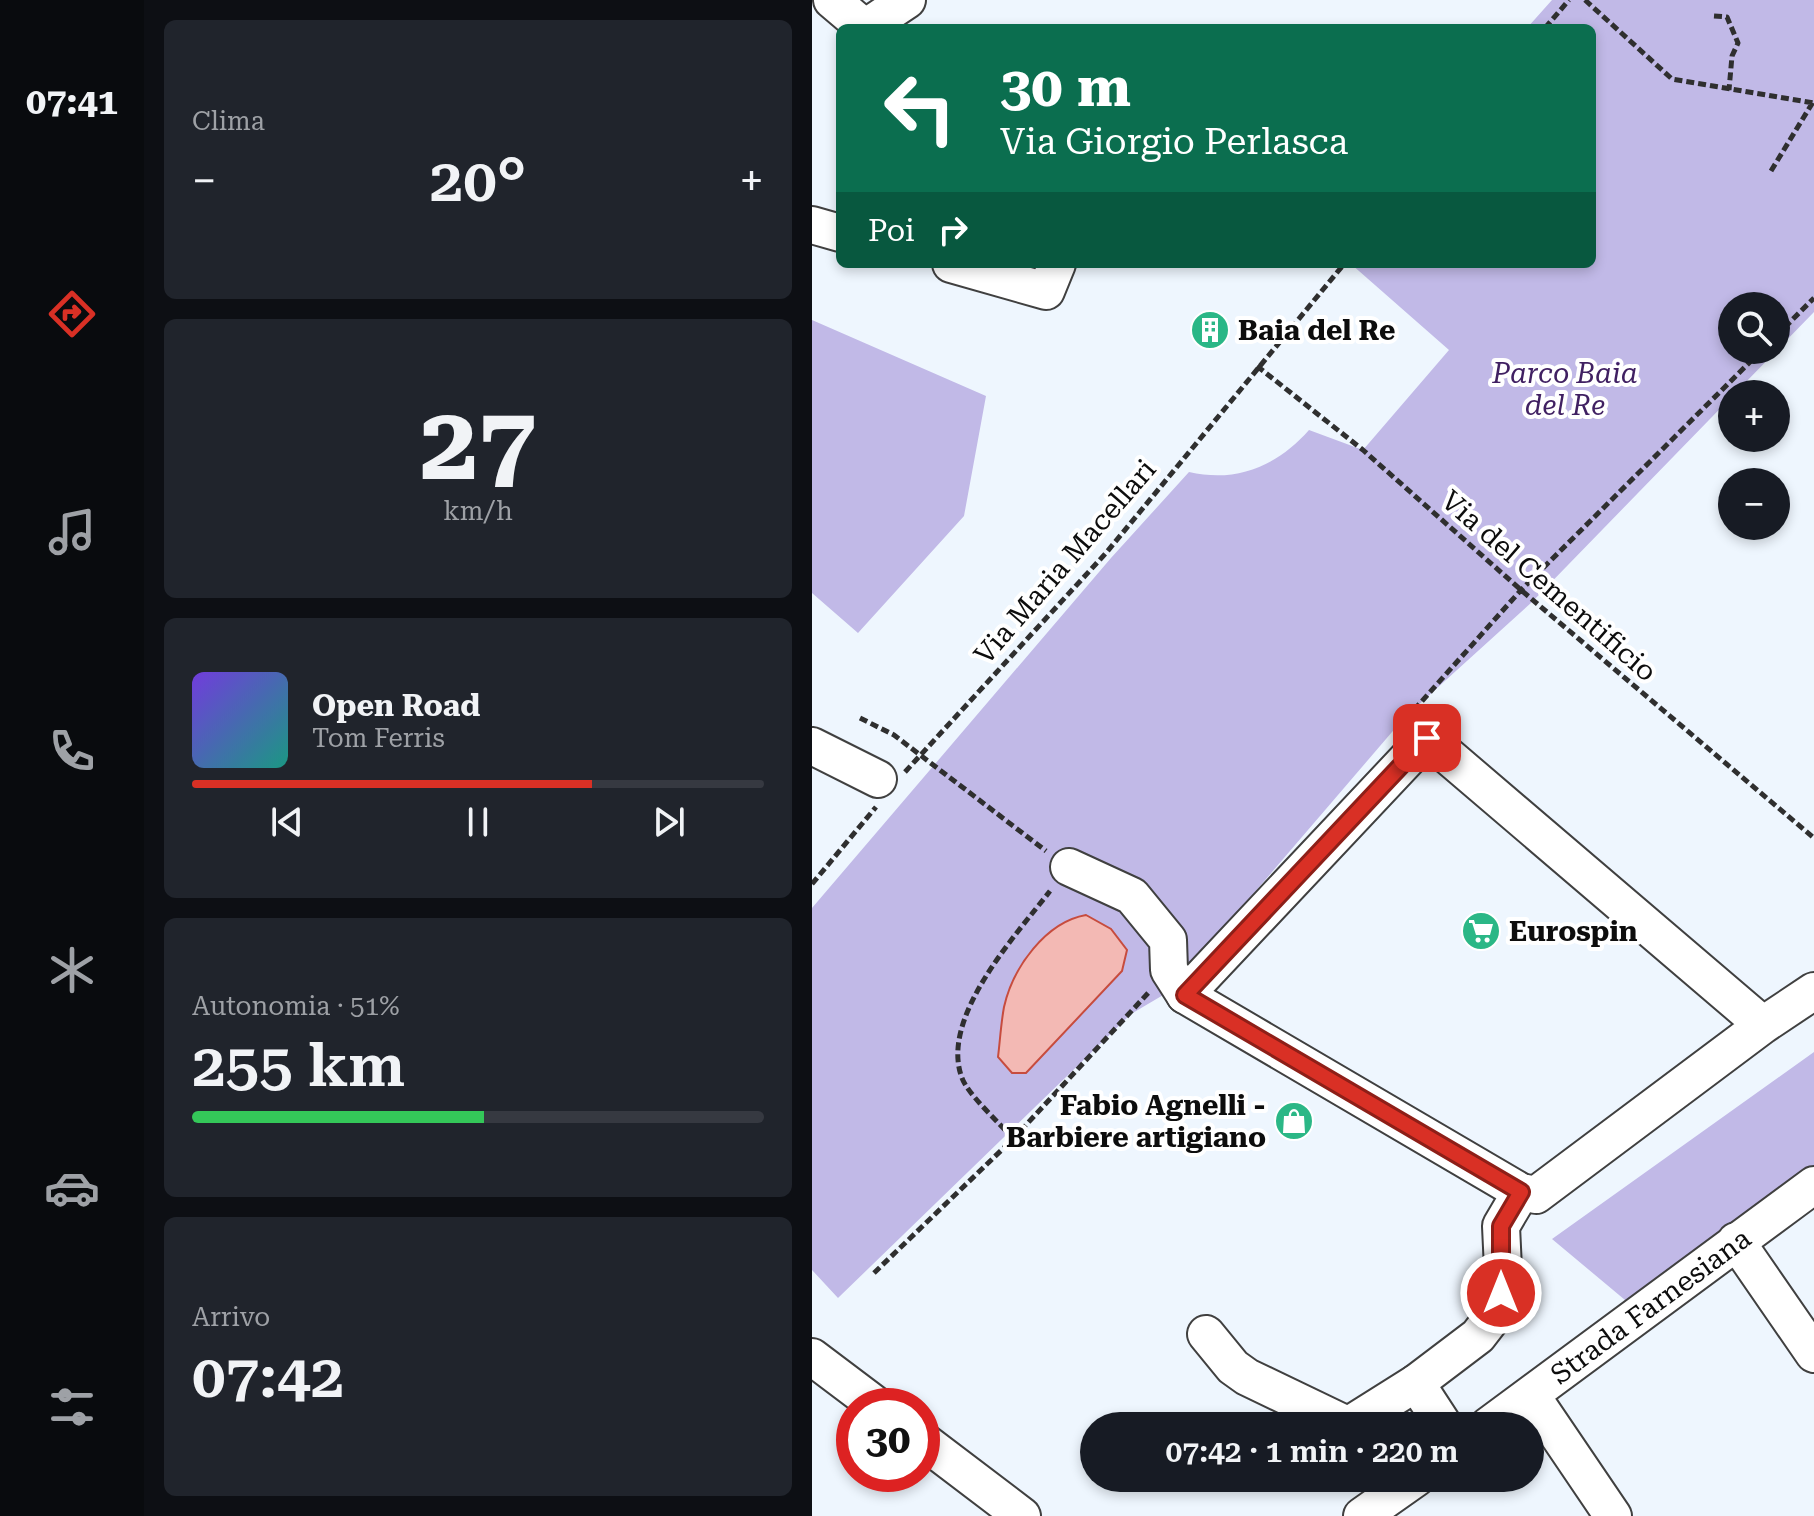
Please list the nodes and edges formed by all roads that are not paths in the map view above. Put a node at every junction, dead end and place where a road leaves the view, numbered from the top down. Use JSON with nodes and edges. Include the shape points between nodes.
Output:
{"nodes":[{"id":1,"x":832,"y":0,"type":"edge"},
{"id":2,"x":907,"y":0,"type":"edge"},
{"id":3,"x":860,"y":24,"type":"edge"},
{"id":4,"x":871,"y":24,"type":"edge"},
{"id":5,"x":812,"y":225,"type":"edge"},
{"id":6,"x":836,"y":232,"type":"edge"},
{"id":7,"x":982,"y":268,"type":"edge"},
{"id":8,"x":1051,"y":277,"type":"edge"},
{"id":9,"x":812,"y":746,"type":"edge"},
{"id":10,"x":884,"y":789,"type":"road end"},
{"id":11,"x":1069,"y":867,"type":"road end"},
{"id":12,"x":1814,"y":991,"type":"edge"},
{"id":13,"x":1185,"y":995,"type":"junction"},
{"id":14,"x":1763,"y":1025,"type":"junction"},
{"id":15,"x":1814,"y":1185,"type":"edge"},
{"id":16,"x":1521,"y":1192,"type":"junction"},
{"id":17,"x":1736,"y":1241,"type":"junction"},
{"id":18,"x":1206,"y":1334,"type":"dead end"},
{"id":19,"x":1814,"y":1354,"type":"edge"},
{"id":20,"x":812,"y":1357,"type":"edge"},
{"id":21,"x":1416,"y":1383,"type":"junction"},
{"id":22,"x":853,"y":1388,"type":"edge"},
{"id":23,"x":1531,"y":1395,"type":"junction"},
{"id":24,"x":1435,"y":1412,"type":"edge"},
{"id":25,"x":1507,"y":1412,"type":"edge"},
{"id":26,"x":940,"y":1454,"type":"edge"},
{"id":27,"x":1396,"y":1492,"type":"edge"},
{"id":28,"x":1022,"y":1516,"type":"edge"},
{"id":29,"x":1362,"y":1516,"type":"edge"},
{"id":30,"x":1613,"y":1516,"type":"edge"}],
"edges":[{"from":1,"to":3,"type":"street"},
{"from":2,"to":4,"type":"street"},
{"from":5,"to":6,"type":"street"},
{"from":7,"to":8,"type":"street"},
{"from":9,"to":10,"type":"street"},
{"from":11,"to":13,"type":"street","via":[[1132,896],[1168,940],[1169,970]]},
{"from":12,"to":14,"type":"street"},
{"from":13,"to":14,"type":"street","via":[[1427,738]]},
{"from":13,"to":16,"type":"street"},
{"from":14,"to":16,"type":"street","via":[[1536,1195]]},
{"from":15,"to":17,"type":"street","name":"Strada Farnesiana"},
{"from":16,"to":21,"type":"street","via":[[1501,1226],[1503,1269],[1495,1314],[1478,1336]]},
{"from":17,"to":19,"type":"street"},
{"from":17,"to":23,"type":"street","name":"Strada Farnesiana"},
{"from":18,"to":21,"type":"street","via":[[1247,1377],[1345,1424]]},
{"from":20,"to":22,"type":"street"},
{"from":21,"to":24,"type":"street"},
{"from":23,"to":25,"type":"street","name":"Strada Farnesiana"},
{"from":23,"to":30,"type":"street"},
{"from":26,"to":28,"type":"street"},
{"from":27,"to":29,"type":"street"}]}
